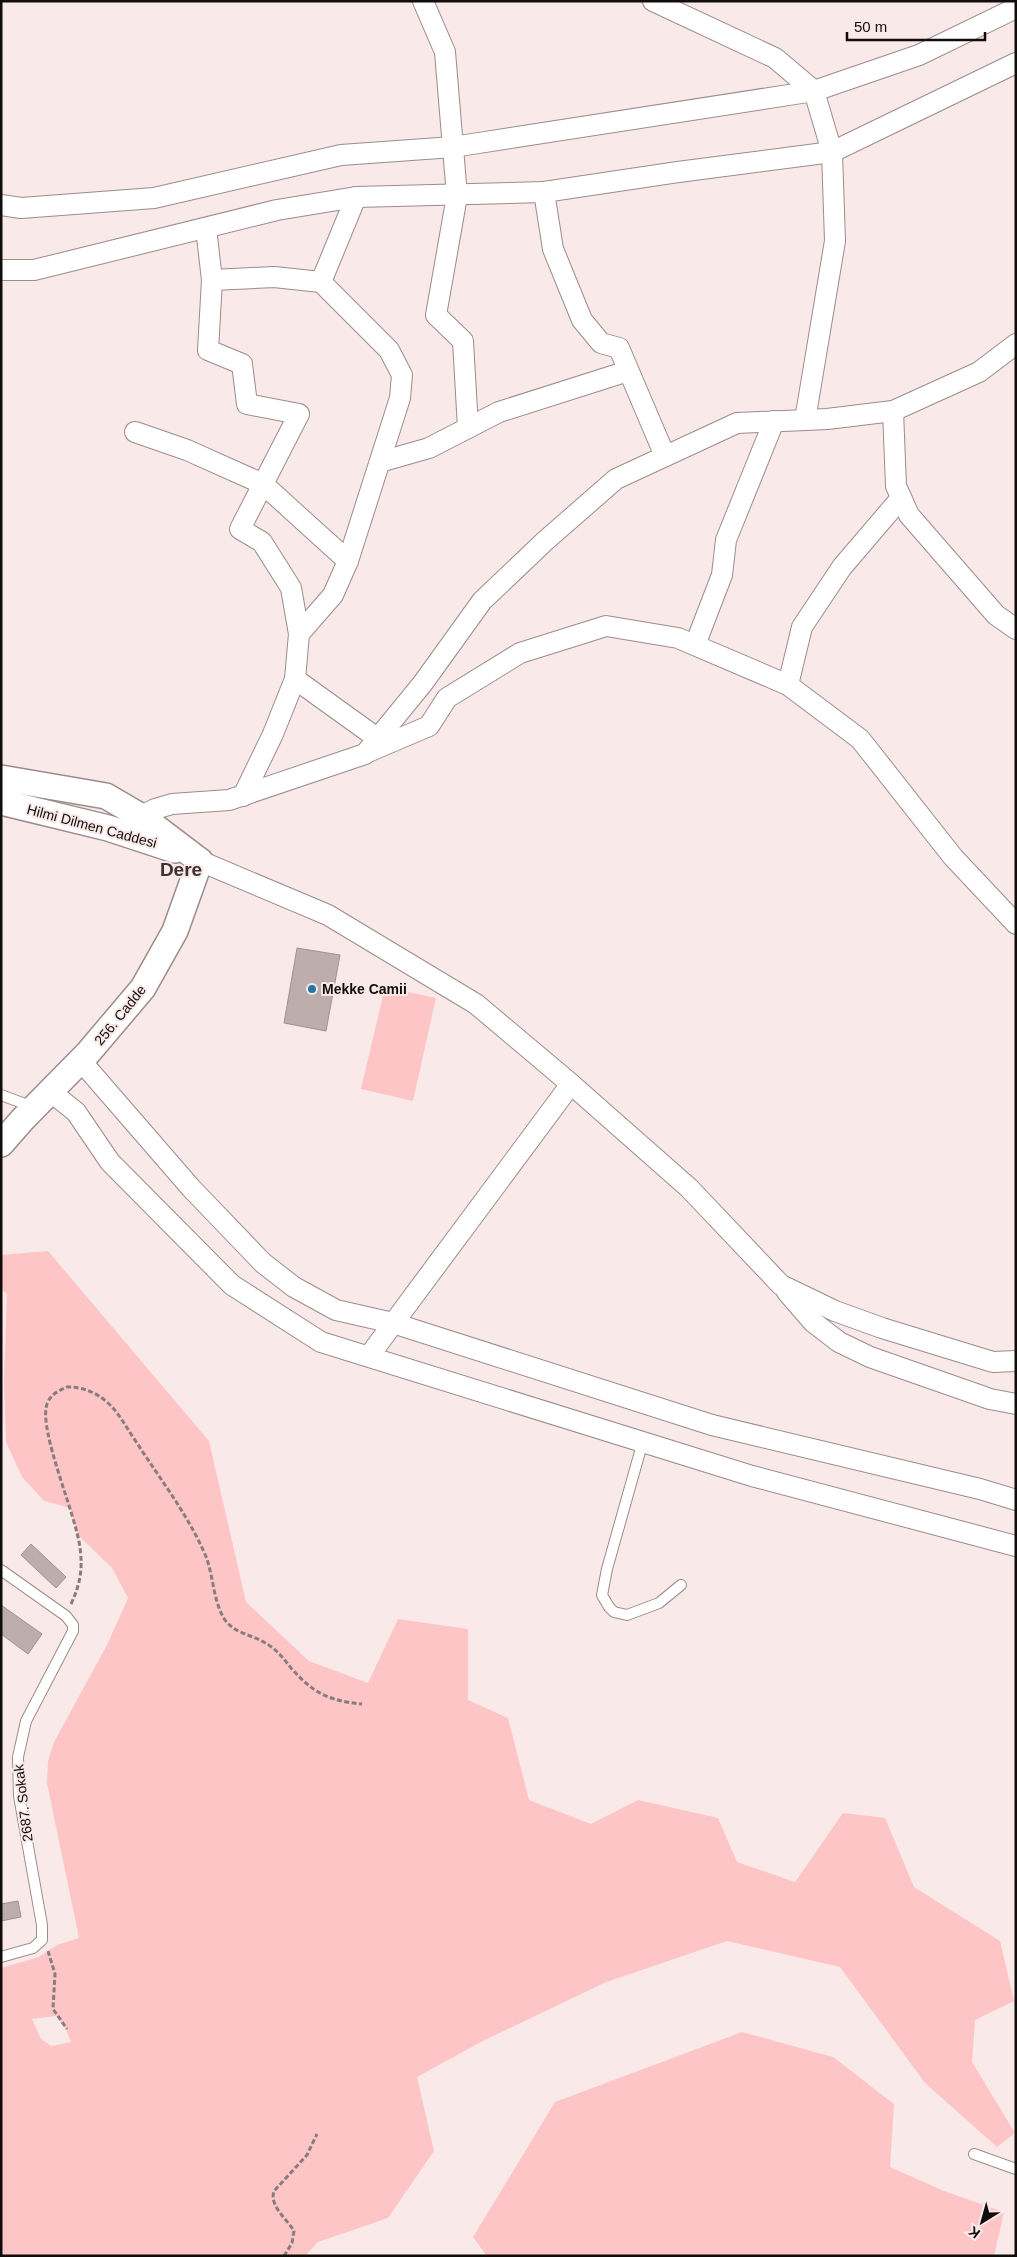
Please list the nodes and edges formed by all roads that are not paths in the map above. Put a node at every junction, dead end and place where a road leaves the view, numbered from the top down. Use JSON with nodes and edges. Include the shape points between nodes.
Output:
{"nodes":[{"id":1,"x":423,"y":1,"type":"edge"},
{"id":2,"x":653,"y":1,"type":"edge"},
{"id":3,"x":1016,"y":8,"type":"edge"},
{"id":4,"x":1016,"y":63,"type":"edge"},
{"id":5,"x":814,"y":91,"type":"junction"},
{"id":6,"x":453,"y":147,"type":"junction"},
{"id":7,"x":832,"y":152,"type":"junction"},
{"id":8,"x":544,"y":192,"type":"junction"},
{"id":9,"x":457,"y":196,"type":"junction"},
{"id":10,"x":356,"y":197,"type":"junction"},
{"id":11,"x":1,"y":205,"type":"edge"},
{"id":12,"x":206,"y":228,"type":"junction"},
{"id":13,"x":1,"y":270,"type":"edge"},
{"id":14,"x":212,"y":280,"type":"junction"},
{"id":15,"x":321,"y":282,"type":"junction"},
{"id":16,"x":1016,"y":344,"type":"edge"},
{"id":17,"x":628,"y":371,"type":"junction"},
{"id":18,"x":893,"y":411,"type":"junction"},
{"id":19,"x":805,"y":420,"type":"junction"},
{"id":20,"x":774,"y":421,"type":"junction"},
{"id":21,"x":468,"y":428,"type":"junction"},
{"id":22,"x":135,"y":432,"type":"dead end"},
{"id":23,"x":665,"y":456,"type":"junction"},
{"id":24,"x":380,"y":462,"type":"junction"},
{"id":25,"x":263,"y":484,"type":"junction"},
{"id":26,"x":901,"y":498,"type":"junction"},
{"id":27,"x":348,"y":561,"type":"junction"},
{"id":28,"x":1016,"y":629,"type":"edge"},
{"id":29,"x":299,"y":634,"type":"junction"},
{"id":30,"x":695,"y":645,"type":"junction"},
{"id":31,"x":295,"y":679,"type":"junction"},
{"id":32,"x":788,"y":685,"type":"junction"},
{"id":33,"x":378,"y":738,"type":"junction"},
{"id":34,"x":365,"y":754,"type":"junction"},
{"id":35,"x":1,"y":778,"type":"edge"},
{"id":36,"x":243,"y":796,"type":"junction"},
{"id":37,"x":1,"y":802,"type":"edge"},
{"id":38,"x":134,"y":826,"type":"junction"},
{"id":39,"x":200,"y":860,"type":"junction"},
{"id":40,"x":1016,"y":924,"type":"edge"},
{"id":41,"x":81,"y":1061,"type":"junction"},
{"id":42,"x":571,"y":1084,"type":"junction"},
{"id":43,"x":1,"y":1095,"type":"edge"},
{"id":44,"x":42,"y":1100,"type":"junction"},
{"id":45,"x":1,"y":1144,"type":"edge"},
{"id":46,"x":781,"y":1285,"type":"junction"},
{"id":47,"x":393,"y":1323,"type":"junction"},
{"id":48,"x":369,"y":1356,"type":"junction"},
{"id":49,"x":1016,"y":1361,"type":"edge"},
{"id":50,"x":1016,"y":1404,"type":"edge"},
{"id":51,"x":643,"y":1441,"type":"junction"},
{"id":52,"x":1016,"y":1500,"type":"edge"},
{"id":53,"x":1016,"y":1546,"type":"edge"},
{"id":54,"x":1,"y":1565,"type":"edge"},
{"id":55,"x":4,"y":1572,"type":"edge"},
{"id":56,"x":681,"y":1585,"type":"dead end"},
{"id":57,"x":1,"y":1958,"type":"edge"},
{"id":58,"x":974,"y":2154,"type":"dead end"},
{"id":59,"x":1016,"y":2169,"type":"edge"}],
"edges":[{"from":1,"to":6,"type":"street","via":[[445,52]]},
{"from":2,"to":5,"type":"street","via":[[775,58]]},
{"from":3,"to":5,"type":"street","via":[[919,56]]},
{"from":4,"to":7,"type":"street"},
{"from":5,"to":6,"type":"street"},
{"from":5,"to":7,"type":"street"},
{"from":6,"to":9,"type":"street"},
{"from":6,"to":11,"type":"street","via":[[341,155],[154,198],[21,208]]},
{"from":7,"to":8,"type":"street"},
{"from":7,"to":19,"type":"street","via":[[835,241]]},
{"from":8,"to":9,"type":"street"},
{"from":8,"to":17,"type":"street","via":[[554,249],[582,320],[602,343],[619,348]]},
{"from":9,"to":10,"type":"street"},
{"from":9,"to":21,"type":"street","via":[[436,315],[463,341]]},
{"from":10,"to":12,"type":"street","via":[[277,210]]},
{"from":10,"to":15,"type":"street"},
{"from":12,"to":13,"type":"street","via":[[34,270]]},
{"from":12,"to":14,"type":"street"},
{"from":14,"to":15,"type":"street","via":[[274,277]]},
{"from":14,"to":25,"type":"street","via":[[208,350],[242,364],[248,404],[299,414]]},
{"from":15,"to":24,"type":"street","via":[[389,350],[402,375],[400,398]]},
{"from":16,"to":18,"type":"street","via":[[979,372]]},
{"from":17,"to":21,"type":"street","via":[[500,412]]},
{"from":17,"to":23,"type":"street"},
{"from":18,"to":19,"type":"street"},
{"from":18,"to":26,"type":"street","via":[[896,486]]},
{"from":19,"to":20,"type":"street"},
{"from":20,"to":23,"type":"street","via":[[737,423]]},
{"from":20,"to":30,"type":"street","via":[[726,540],[722,575]]},
{"from":21,"to":24,"type":"street","via":[[429,448]]},
{"from":22,"to":25,"type":"street","via":[[187,450]]},
{"from":23,"to":33,"type":"street","via":[[616,479],[482,601],[423,683]]},
{"from":24,"to":27,"type":"street"},
{"from":25,"to":27,"type":"street"},
{"from":25,"to":29,"type":"street","via":[[240,529],[262,542],[292,588]]},
{"from":26,"to":28,"type":"street","via":[[908,515],[940,554],[996,615]]},
{"from":26,"to":32,"type":"street","via":[[842,568],[802,627]]},
{"from":27,"to":29,"type":"street","via":[[333,595]]},
{"from":29,"to":31,"type":"street"},
{"from":30,"to":32,"type":"street"},
{"from":30,"to":34,"type":"street","via":[[678,638],[606,626],[520,653],[447,698],[429,726]]},
{"from":31,"to":33,"type":"street"},
{"from":31,"to":36,"type":"street"},
{"from":32,"to":40,"type":"street","via":[[860,739],[953,857]]},
{"from":33,"to":34,"type":"street"},
{"from":34,"to":36,"type":"street"},
{"from":35,"to":38,"type":"street","name":"Hilmi Dilmen Caddesi","via":[[97,793],[115,800]]},
{"from":36,"to":38,"type":"street","via":[[172,804],[156,809]]},
{"from":37,"to":38,"type":"street","name":"Hilmi Dilmen Caddesi"},
{"from":38,"to":39,"type":"street","name":"Hilmi Dilmen Caddesi"},
{"from":39,"to":41,"type":"street","name":"256. Cadde","via":[[184,910],[157,966],[129,1006]]},
{"from":39,"to":42,"type":"street","via":[[336,920],[476,1004]]},
{"from":41,"to":44,"type":"street","name":"256. Cadde"},
{"from":41,"to":47,"type":"street","via":[[191,1188],[278,1276],[336,1310]]},
{"from":42,"to":46,"type":"street","via":[[689,1188]]},
{"from":42,"to":47,"type":"street"},
{"from":43,"to":44,"type":"lane"},
{"from":44,"to":45,"type":"street","name":"256. Cadde"},
{"from":44,"to":48,"type":"street","via":[[76,1112],[110,1162],[232,1285],[321,1342]]},
{"from":46,"to":49,"type":"street","via":[[882,1328],[993,1362]]},
{"from":46,"to":50,"type":"street","via":[[813,1322],[839,1342],[870,1358],[990,1399]]},
{"from":47,"to":48,"type":"street"},
{"from":47,"to":52,"type":"street","via":[[712,1426]]},
{"from":48,"to":51,"type":"street"},
{"from":51,"to":53,"type":"street","via":[[752,1476]]},
{"from":51,"to":56,"type":"lane","via":[[602,1595],[614,1612],[627,1615],[659,1604]]},
{"from":54,"to":55,"type":"lane"},
{"from":55,"to":57,"type":"lane","name":"2687. Sokak","via":[[66,1616],[73,1631],[26,1721],[18,1757],[19,1796],[42,1940],[33,1948]]},
{"from":58,"to":59,"type":"lane"}]}
